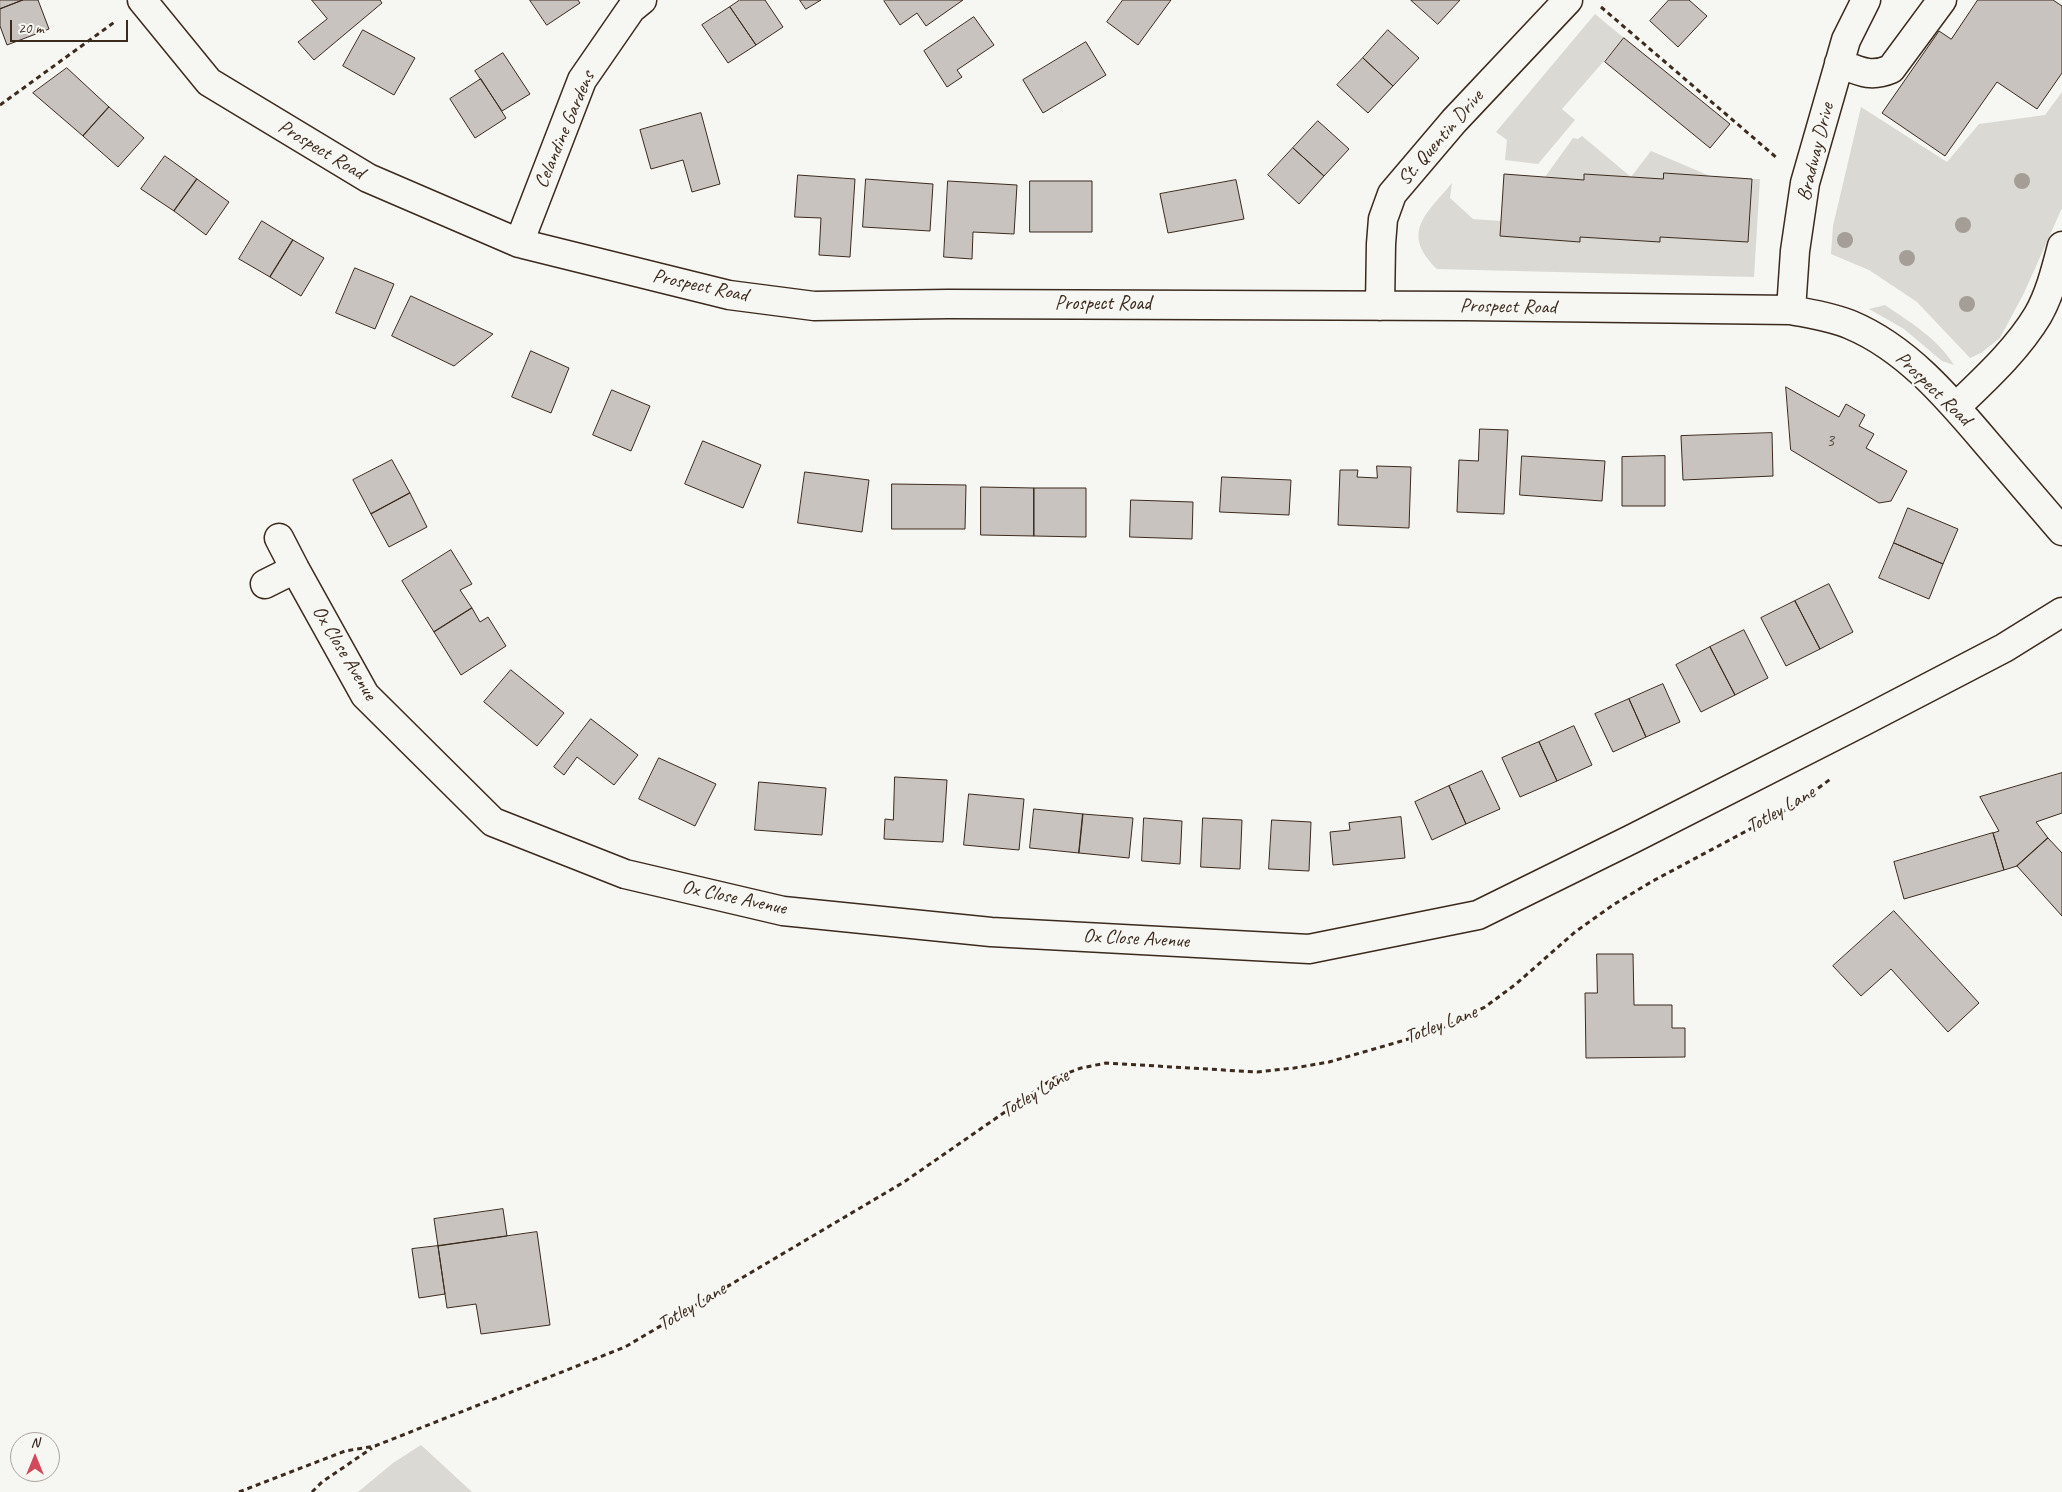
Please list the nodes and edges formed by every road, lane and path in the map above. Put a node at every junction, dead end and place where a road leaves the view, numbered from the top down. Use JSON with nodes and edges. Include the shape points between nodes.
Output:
{"nodes":[{"id":1,"x":642,"y":0,"type":"edge"},
{"id":2,"x":1568,"y":0,"type":"edge"},
{"id":3,"x":1866,"y":0,"type":"edge"},
{"id":4,"x":1942,"y":0,"type":"edge"},
{"id":5,"x":142,"y":1,"type":"edge"},
{"id":6,"x":1600,"y":6,"type":"dead end"},
{"id":7,"x":1839,"y":63,"type":"junction"},
{"id":8,"x":0,"y":105,"type":"edge"},
{"id":9,"x":1806,"y":183,"type":"junction"},
{"id":10,"x":519,"y":243,"type":"junction"},
{"id":11,"x":2062,"y":246,"type":"edge"},
{"id":12,"x":1380,"y":306,"type":"junction"},
{"id":13,"x":1791,"y":310,"type":"junction"},
{"id":14,"x":1956,"y":407,"type":"junction"},
{"id":15,"x":2062,"y":531,"type":"edge"},
{"id":16,"x":279,"y":538,"type":"dead end"},
{"id":17,"x":294,"y":569,"type":"junction"},
{"id":18,"x":265,"y":584,"type":"dead end"},
{"id":19,"x":2062,"y":612,"type":"edge"},
{"id":20,"x":1839,"y":773,"type":"dead end"},
{"id":21,"x":1309,"y":948,"type":"joint"},
{"id":22,"x":375,"y":1446,"type":"junction"},
{"id":23,"x":239,"y":1492,"type":"edge"},
{"id":24,"x":312,"y":1492,"type":"edge"}],
"edges":[{"from":1,"to":10,"type":"street","name":"Celandine Gardens","via":[[631,9],[582,80]]},
{"from":2,"to":12,"type":"street","name":"St. Quentin Drive","via":[[1454,120],[1392,194],[1383,219]]},
{"from":3,"to":7,"type":"street","name":"Bradway Drive","via":[[1846,40]]},
{"from":4,"to":7,"type":"street","via":[[1891,69],[1880,74],[1865,74]]},
{"from":5,"to":8,"type":"path"},
{"from":5,"to":10,"type":"street","name":"Prospect Road","via":[[209,82],[368,178]]},
{"from":6,"to":9,"type":"path"},
{"from":7,"to":9,"type":"street","name":"Bradway Drive"},
{"from":9,"to":13,"type":"street","name":"Bradway Drive","via":[[1795,251]]},
{"from":10,"to":12,"type":"street","name":"Prospect Road","via":[[729,295],[814,306]]},
{"from":11,"to":14,"type":"street","via":[[2038,315],[2013,350]]},
{"from":12,"to":13,"type":"street","name":"Prospect Road"},
{"from":13,"to":14,"type":"street","name":"Prospect Road","via":[[1850,325],[1878,339],[1910,361]]},
{"from":14,"to":15,"type":"street","name":"Prospect Road"},
{"from":16,"to":17,"type":"street","name":"Ox Close Avenue"},
{"from":17,"to":18,"type":"street"},
{"from":17,"to":21,"type":"street","name":"Ox Close Avenue","via":[[365,696],[494,822],[625,874],[783,911],[991,932]]},
{"from":19,"to":21,"type":"street","name":"Totley Lane","via":[[2004,648],[1888,708],[1478,914]]},
{"from":20,"to":22,"type":"path","name":"Totley Lane","via":[[1795,805],[1613,905],[1575,932],[1485,1007],[1436,1031],[1329,1062],[1294,1068],[1257,1072],[1106,1063],[1054,1078],[904,1182],[625,1347]]},
{"from":22,"to":23,"type":"path","name":"Totley Lane","via":[[345,1452]]},
{"from":22,"to":24,"type":"path"}]}
